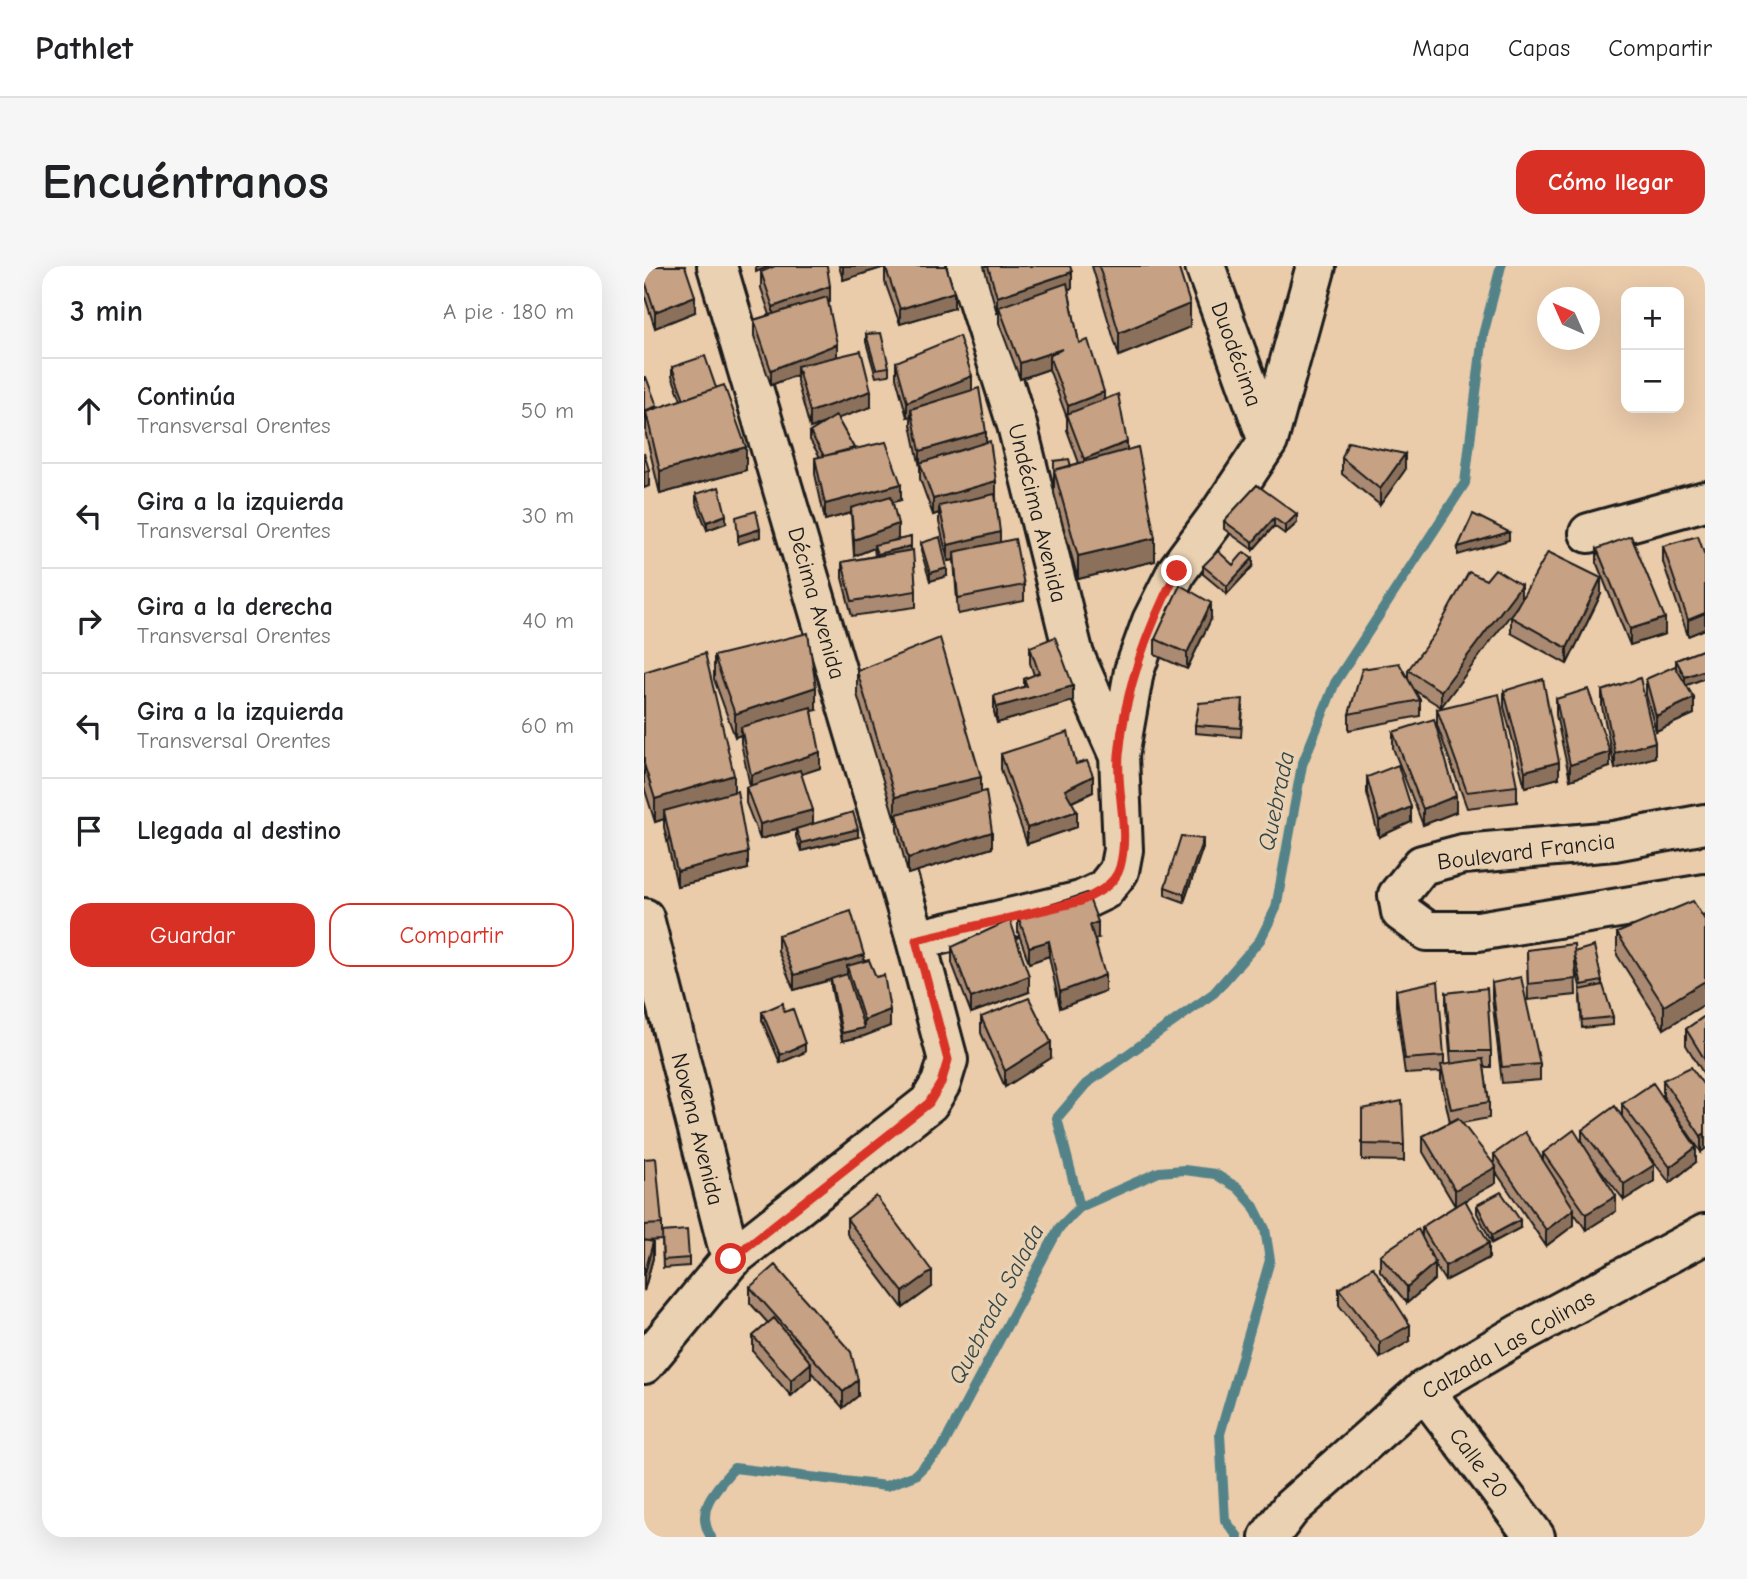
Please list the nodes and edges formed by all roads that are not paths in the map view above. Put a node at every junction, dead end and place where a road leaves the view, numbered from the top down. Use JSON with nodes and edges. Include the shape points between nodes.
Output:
{"nodes":[{"id":1,"x":717,"y":266,"type":"edge"},
{"id":2,"x":967,"y":266,"type":"edge"},
{"id":3,"x":1205,"y":266,"type":"edge"},
{"id":4,"x":1316,"y":266,"type":"edge"},
{"id":5,"x":1268,"y":441,"type":"junction"},
{"id":6,"x":1705,"y":501,"type":"edge"},
{"id":7,"x":1589,"y":533,"type":"dead end"},
{"id":8,"x":1119,"y":756,"type":"junction"},
{"id":9,"x":1704,"y":825,"type":"edge"},
{"id":10,"x":1705,"y":894,"type":"edge"},
{"id":11,"x":644,"y":918,"type":"edge"},
{"id":12,"x":916,"y":940,"type":"junction"},
{"id":13,"x":1705,"y":1234,"type":"edge"},
{"id":14,"x":731,"y":1259,"type":"junction"},
{"id":15,"x":644,"y":1364,"type":"edge"},
{"id":16,"x":1424,"y":1390,"type":"junction"},
{"id":17,"x":1280,"y":1522,"type":"edge"},
{"id":18,"x":1535,"y":1537,"type":"edge"}],
"edges":[{"from":1,"to":12,"type":"street","name":"Décima Avenida"},
{"from":2,"to":8,"type":"street","name":"Undécima Avenida","via":[[1017,425],[1074,655]]},
{"from":3,"to":5,"type":"street","name":"Duodécima"},
{"from":4,"to":5,"type":"street"},
{"from":5,"to":8,"type":"street","via":[[1177,571],[1152,621],[1134,671]]},
{"from":6,"to":7,"type":"street"},
{"from":8,"to":12,"type":"street","via":[[1123,850],[1119,871],[1104,890],[1081,901]]},
{"from":9,"to":10,"type":"street","name":"Boulevard Francia","via":[[1614,841],[1463,854],[1422,865],[1398,895],[1401,912],[1427,931],[1478,931]]},
{"from":11,"to":14,"type":"street","name":"Novena Avenida"},
{"from":12,"to":14,"type":"street","name":"Décima Avenida","via":[[948,1060],[941,1083],[929,1103]]},
{"from":13,"to":16,"type":"street","name":"Calzada Las Colinas"},
{"from":14,"to":15,"type":"street","name":"Décima Avenida"},
{"from":16,"to":17,"type":"street","name":"Calzada Las Colinas"},
{"from":16,"to":18,"type":"street","name":"Calle 20"}]}
